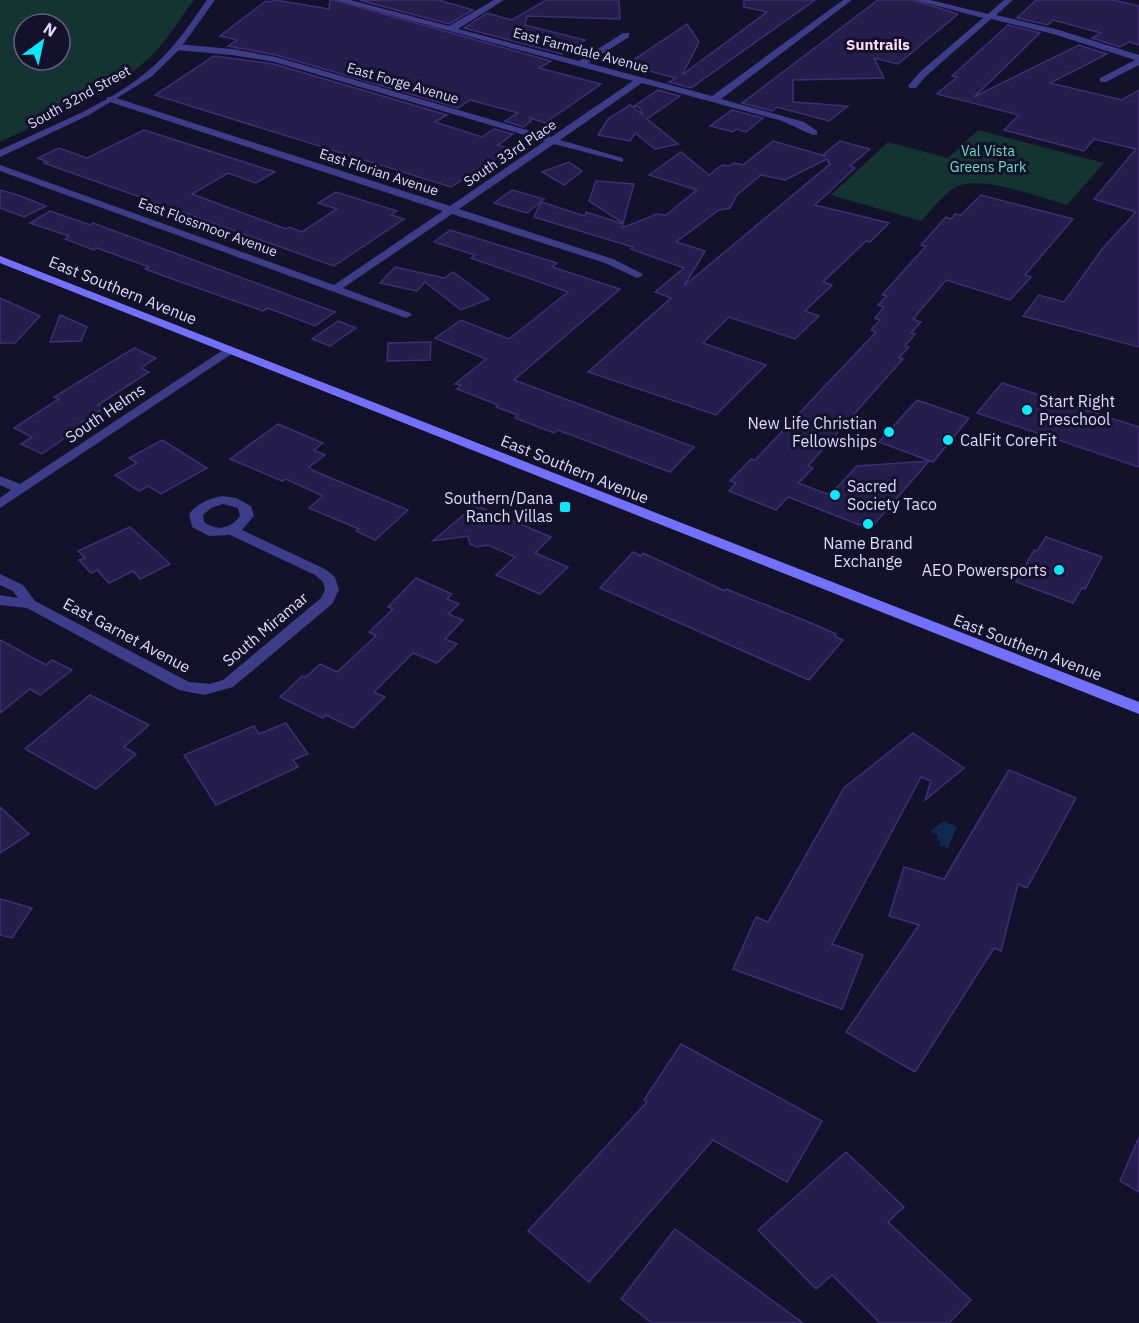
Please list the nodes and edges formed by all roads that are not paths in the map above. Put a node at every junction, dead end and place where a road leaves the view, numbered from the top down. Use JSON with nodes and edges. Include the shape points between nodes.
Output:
{"nodes":[{"id":1,"x":211,"y":0,"type":"edge"},
{"id":2,"x":340,"y":0,"type":"edge"},
{"id":3,"x":500,"y":0,"type":"edge"},
{"id":4,"x":848,"y":0,"type":"edge"},
{"id":5,"x":919,"y":0,"type":"edge"},
{"id":6,"x":1009,"y":0,"type":"edge"},
{"id":7,"x":990,"y":16,"type":"junction"},
{"id":8,"x":450,"y":29,"type":"junction"},
{"id":9,"x":626,"y":35,"type":"dead end"},
{"id":10,"x":176,"y":47,"type":"junction"},
{"id":11,"x":1139,"y":60,"type":"edge"},
{"id":12,"x":581,"y":64,"type":"junction"},
{"id":13,"x":641,"y":80,"type":"junction"},
{"id":14,"x":1103,"y":80,"type":"dead end"},
{"id":15,"x":913,"y":86,"type":"dead end"},
{"id":16,"x":110,"y":99,"type":"junction"},
{"id":17,"x":712,"y":100,"type":"junction"},
{"id":18,"x":814,"y":133,"type":"dead end"},
{"id":19,"x":552,"y":141,"type":"junction"},
{"id":20,"x":0,"y":154,"type":"edge"},
{"id":21,"x":619,"y":160,"type":"dead end"},
{"id":22,"x":0,"y":168,"type":"edge"},
{"id":23,"x":452,"y":210,"type":"junction"},
{"id":24,"x":0,"y":259,"type":"edge"},
{"id":25,"x":637,"y":275,"type":"dead end"},
{"id":26,"x":335,"y":289,"type":"junction"},
{"id":27,"x":406,"y":315,"type":"dead end"},
{"id":28,"x":229,"y":350,"type":"junction"},
{"id":29,"x":0,"y":480,"type":"edge"},
{"id":30,"x":21,"y":490,"type":"junction"},
{"id":31,"x":0,"y":504,"type":"edge"},
{"id":32,"x":232,"y":530,"type":"dead end"},
{"id":33,"x":0,"y":579,"type":"edge"},
{"id":34,"x":0,"y":600,"type":"edge"},
{"id":35,"x":30,"y":604,"type":"junction"},
{"id":36,"x":210,"y":691,"type":"joint"},
{"id":37,"x":1139,"y":708,"type":"edge"}],
"edges":[{"from":1,"to":10,"type":"street","name":"South 32nd Street"},
{"from":2,"to":8,"type":"street","name":"East Farmdale Avenue"},
{"from":3,"to":8,"type":"street"},
{"from":4,"to":17,"type":"street"},
{"from":5,"to":7,"type":"street"},
{"from":6,"to":7,"type":"street"},
{"from":7,"to":11,"type":"street","via":[[1075,37]]},
{"from":7,"to":15,"type":"street"},
{"from":8,"to":12,"type":"street","name":"East Farmdale Avenue"},
{"from":9,"to":12,"type":"street"},
{"from":10,"to":16,"type":"street","name":"South 32nd Street","via":[[162,63]]},
{"from":10,"to":19,"type":"street","name":"East Forge Avenue","via":[[276,60]]},
{"from":11,"to":14,"type":"street"},
{"from":12,"to":13,"type":"street","name":"East Farmdale Avenue"},
{"from":13,"to":17,"type":"street","name":"East Farmdale Avenue"},
{"from":13,"to":19,"type":"street","name":"South 33rd Place"},
{"from":16,"to":20,"type":"street","name":"South 32nd Street"},
{"from":16,"to":23,"type":"street","name":"East Florian Avenue"},
{"from":17,"to":18,"type":"street","name":"East Farmdale Avenue","via":[[792,121]]},
{"from":19,"to":21,"type":"street","name":"East Forge Avenue"},
{"from":19,"to":23,"type":"street","name":"South 33rd Place"},
{"from":22,"to":26,"type":"street","name":"East Flossmoor Avenue"},
{"from":23,"to":25,"type":"street","name":"East Florian Avenue","via":[[609,261]]},
{"from":23,"to":26,"type":"street","name":"South 33rd Place"},
{"from":24,"to":28,"type":"main road","name":"East Southern Avenue"},
{"from":26,"to":27,"type":"street","name":"East Flossmoor Avenue"},
{"from":28,"to":30,"type":"street","name":"South Helms"},
{"from":28,"to":37,"type":"main road","name":"East Southern Avenue"},
{"from":29,"to":30,"type":"street"},
{"from":30,"to":31,"type":"street","name":"South Helms"},
{"from":32,"to":36,"type":"street","name":"South Miramar","via":[[320,572],[332,585],[331,596],[234,680]]},
{"from":33,"to":35,"type":"street","name":"East Garnet Avenue","via":[[18,588]]},
{"from":34,"to":35,"type":"street","name":"East Garnet Avenue"},
{"from":35,"to":36,"type":"street","name":"East Garnet Avenue","via":[[184,686]]}]}
